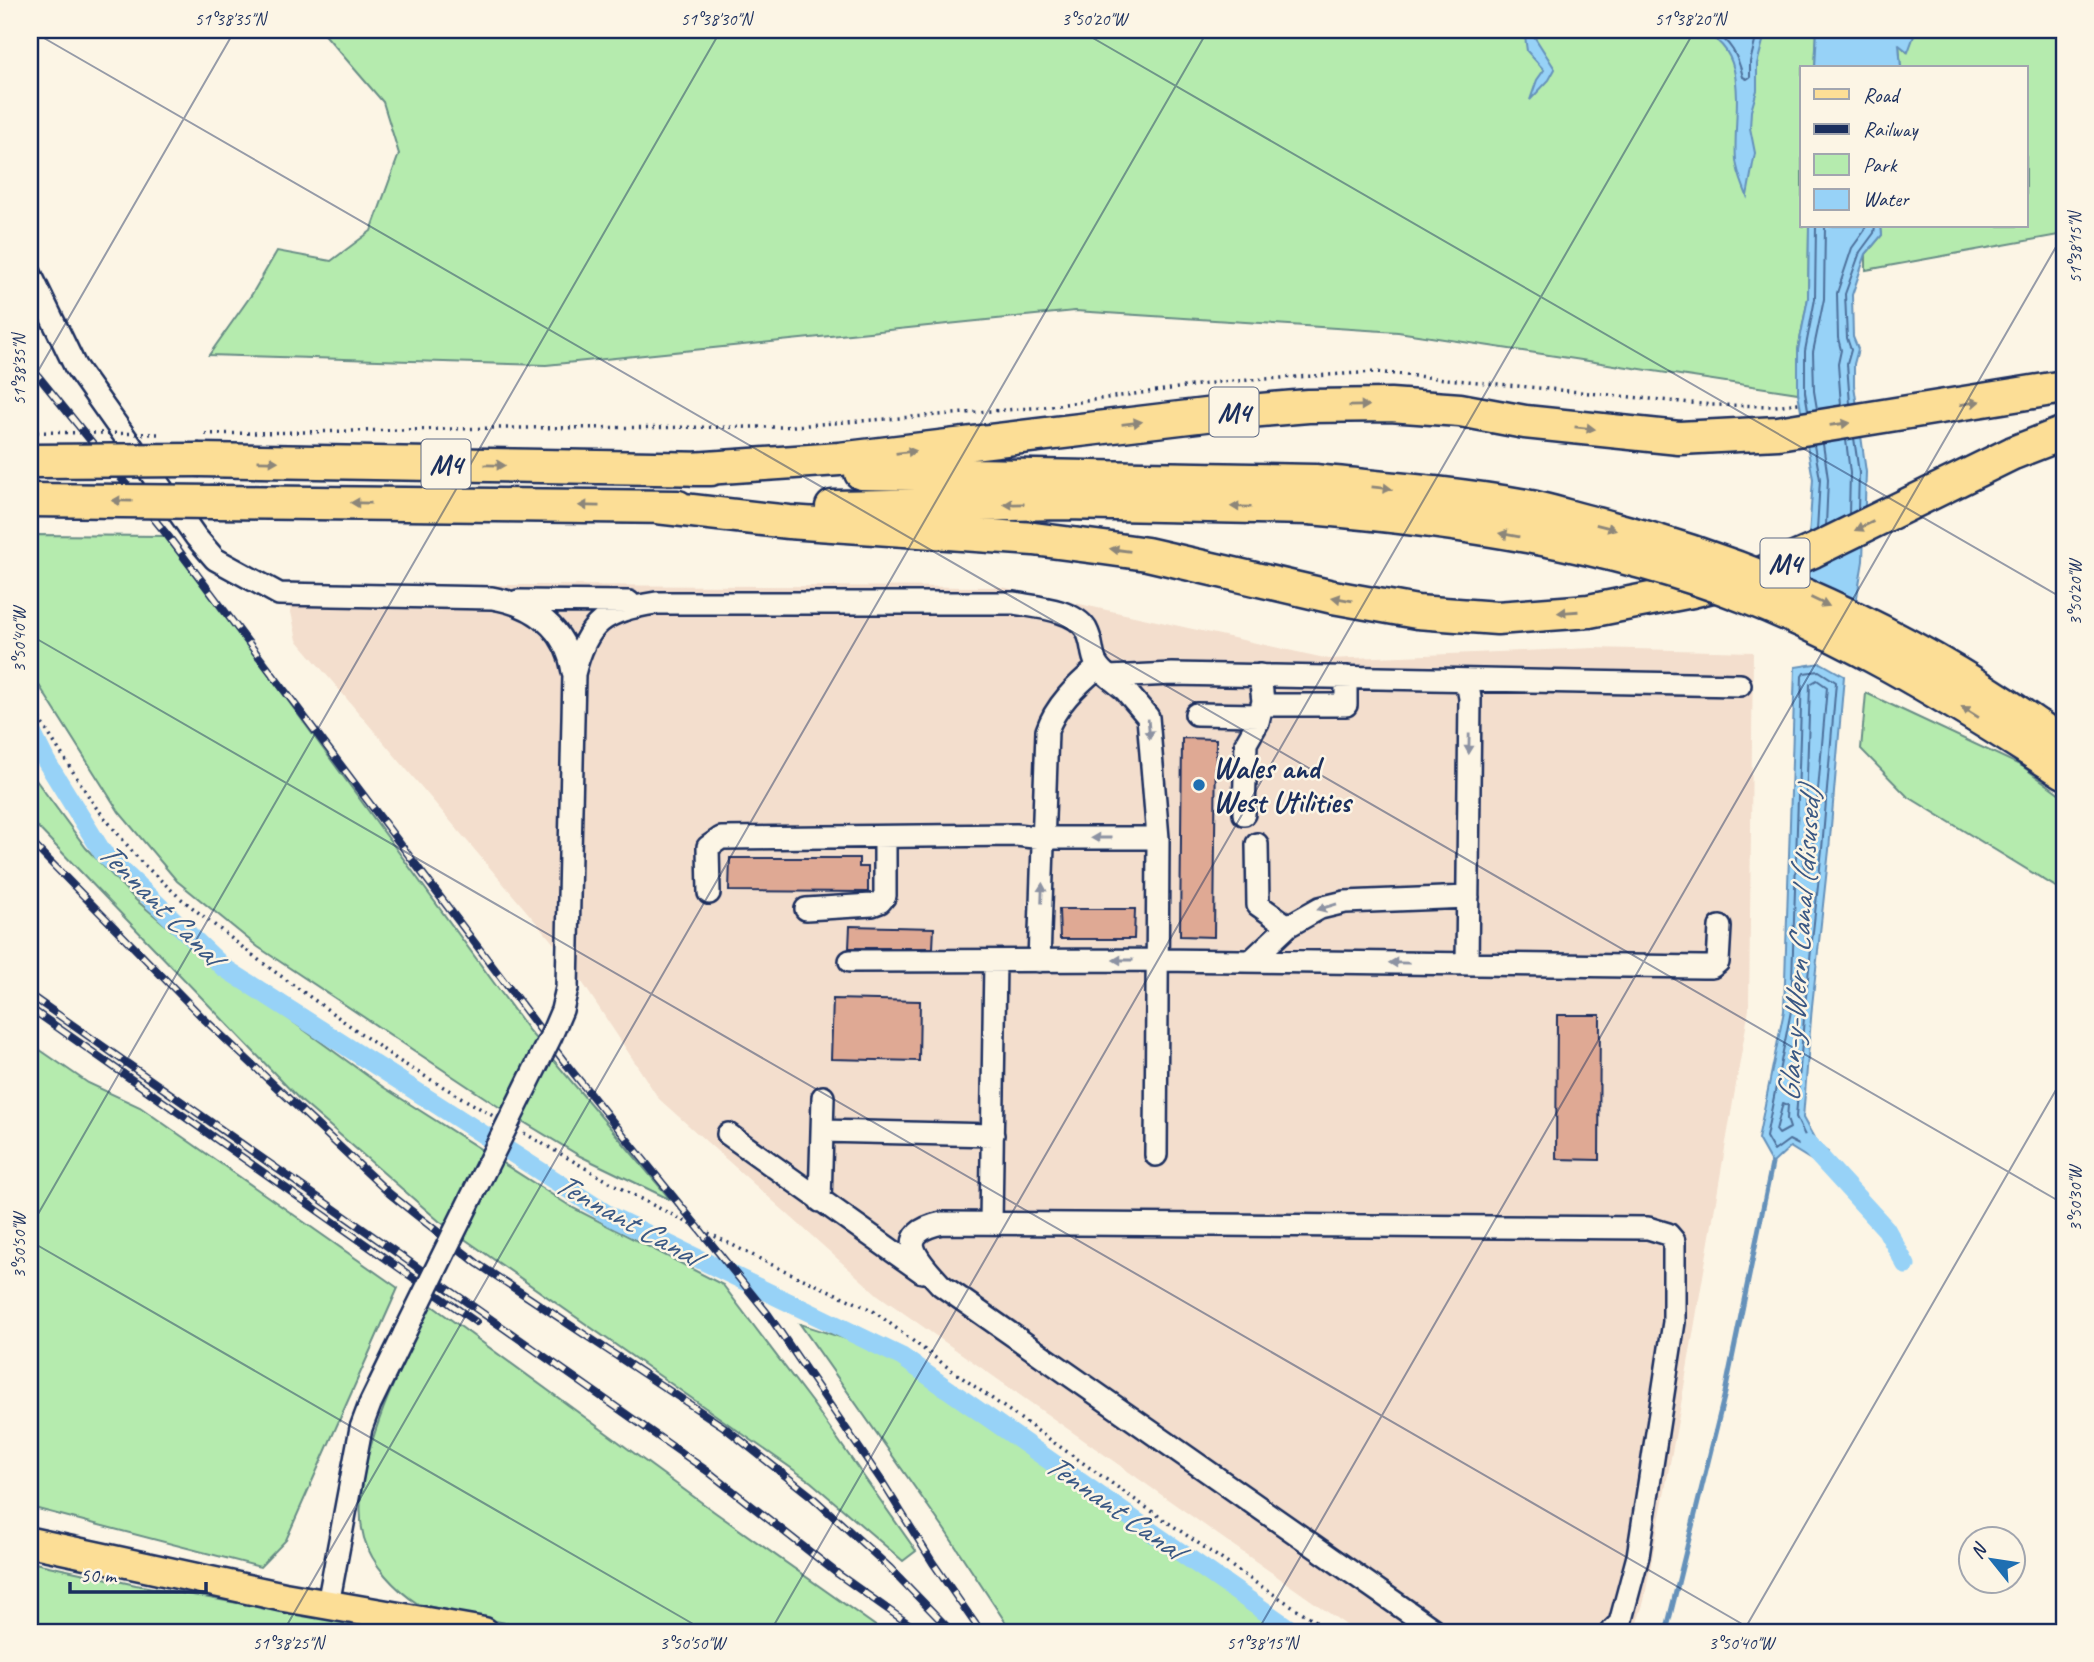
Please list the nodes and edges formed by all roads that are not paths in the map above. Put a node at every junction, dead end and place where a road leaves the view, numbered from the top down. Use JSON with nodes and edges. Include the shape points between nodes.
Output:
{"nodes":[{"id":1,"x":30,"y":272,"type":"edge"},
{"id":2,"x":2064,"y":387,"type":"edge"},
{"id":3,"x":2064,"y":433,"type":"edge"},
{"id":4,"x":30,"y":461,"type":"edge"},
{"id":5,"x":692,"y":469,"type":"junction"},
{"id":6,"x":1312,"y":494,"type":"junction"},
{"id":7,"x":30,"y":500,"type":"edge"},
{"id":8,"x":657,"y":507,"type":"junction"},
{"id":9,"x":512,"y":601,"type":"junction"},
{"id":10,"x":656,"y":603,"type":"junction"},
{"id":11,"x":1103,"y":673,"type":"junction"},
{"id":12,"x":573,"y":674,"type":"junction"},
{"id":13,"x":1260,"y":675,"type":"junction"},
{"id":14,"x":1346,"y":677,"type":"junction"},
{"id":15,"x":1459,"y":680,"type":"junction"},
{"id":16,"x":1740,"y":685,"type":"dead end"},
{"id":17,"x":1261,"y":710,"type":"junction"},
{"id":18,"x":1196,"y":714,"type":"dead end"},
{"id":19,"x":2032,"y":737,"type":"junction"},
{"id":20,"x":2064,"y":744,"type":"edge"},
{"id":21,"x":2064,"y":772,"type":"edge"},
{"id":22,"x":1244,"y":814,"type":"dead end"},
{"id":23,"x":885,"y":837,"type":"junction"},
{"id":24,"x":1044,"y":838,"type":"junction"},
{"id":25,"x":1158,"y":838,"type":"junction"},
{"id":26,"x":1257,"y":844,"type":"dead end"},
{"id":27,"x":709,"y":893,"type":"dead end"},
{"id":28,"x":1468,"y":897,"type":"junction"},
{"id":29,"x":806,"y":909,"type":"dead end"},
{"id":30,"x":1288,"y":926,"type":"junction"},
{"id":31,"x":1720,"y":927,"type":"dead end"},
{"id":32,"x":1158,"y":960,"type":"junction"},
{"id":33,"x":850,"y":961,"type":"dead end"},
{"id":34,"x":995,"y":961,"type":"junction"},
{"id":35,"x":1039,"y":961,"type":"junction"},
{"id":36,"x":1251,"y":961,"type":"junction"},
{"id":37,"x":1467,"y":964,"type":"junction"},
{"id":38,"x":823,"y":1097,"type":"dead end"},
{"id":39,"x":822,"y":1130,"type":"junction"},
{"id":40,"x":728,"y":1134,"type":"dead end"},
{"id":41,"x":992,"y":1135,"type":"junction"},
{"id":42,"x":1156,"y":1155,"type":"dead end"},
{"id":43,"x":820,"y":1201,"type":"junction"},
{"id":44,"x":991,"y":1223,"type":"junction"},
{"id":45,"x":941,"y":1285,"type":"junction"},
{"id":46,"x":30,"y":1542,"type":"edge"},
{"id":47,"x":328,"y":1604,"type":"junction"},
{"id":48,"x":484,"y":1632,"type":"edge"},
{"id":49,"x":1437,"y":1632,"type":"edge"},
{"id":50,"x":1611,"y":1632,"type":"edge"}],
"edges":[{"from":1,"to":9,"type":"lane","via":[[75,366],[215,559],[279,594]]},
{"from":5,"to":2,"type":"highway","number":"M4","one_way":true,"via":[[839,459],[1308,406],[1460,410],[1525,422],[1679,438],[1776,420],[1903,415]]},
{"from":3,"to":8,"type":"highway","number":"M4","one_way":true,"bridge":true,"via":[[1760,574],[1589,611],[1497,618],[1418,612],[1333,597],[1104,548],[789,523]]},
{"from":4,"to":5,"type":"highway","number":"M4","one_way":true,"bridge":true,"via":[[199,447]]},
{"from":5,"to":6,"type":"highway","number":"M4"},
{"from":6,"to":8,"type":"highway","number":"M4","one_way":true,"via":[[1065,503]]},
{"from":6,"to":19,"type":"highway","number":"M4","bridge":true,"via":[[1600,552],[1741,595],[1865,650],[1965,709]]},
{"from":8,"to":7,"type":"highway","number":"M4","one_way":true,"bridge":true},
{"from":9,"to":10,"type":"lane"},
{"from":9,"to":12,"type":"lane","via":[[534,611],[557,632],[570,652]]},
{"from":10,"to":11,"type":"lane","via":[[1014,603],[1076,619],[1086,630]]},
{"from":10,"to":12,"type":"lane","via":[[624,608],[605,617],[589,633]]},
{"from":11,"to":13,"type":"lane"},
{"from":11,"to":24,"type":"lane","via":[[1058,707],[1051,718]]},
{"from":11,"to":25,"type":"lane","one_way":true,"via":[[1148,717]]},
{"from":12,"to":47,"type":"lane","bridge":true,"via":[[567,988],[562,1010],[370,1404],[361,1428]]},
{"from":13,"to":14,"type":"lane"},
{"from":13,"to":17,"type":"lane"},
{"from":14,"to":15,"type":"lane"},
{"from":14,"to":17,"type":"lane","via":[[1346,705]]},
{"from":15,"to":16,"type":"lane"},
{"from":15,"to":28,"type":"lane","one_way":true,"via":[[1468,687],[1470,698]]},
{"from":17,"to":18,"type":"lane"},
{"from":17,"to":22,"type":"lane","via":[[1246,743]]},
{"from":19,"to":20,"type":"highway","number":"M4"},
{"from":19,"to":21,"type":"highway","number":"M4"},
{"from":23,"to":24,"type":"lane"},
{"from":23,"to":27,"type":"lane","via":[[721,838],[708,847]]},
{"from":23,"to":29,"type":"lane","via":[[886,897],[872,905]]},
{"from":25,"to":24,"type":"lane","one_way":true},
{"from":35,"to":24,"type":"lane","one_way":true},
{"from":25,"to":32,"type":"lane"},
{"from":26,"to":30,"type":"lane","via":[[1258,905]]},
{"from":28,"to":30,"type":"lane","one_way":true,"via":[[1345,902],[1320,908]]},
{"from":28,"to":37,"type":"lane"},
{"from":30,"to":36,"type":"lane"},
{"from":31,"to":37,"type":"lane","via":[[1718,962],[1712,967]]},
{"from":32,"to":35,"type":"lane","one_way":true},
{"from":32,"to":36,"type":"lane"},
{"from":32,"to":42,"type":"lane"},
{"from":33,"to":34,"type":"lane"},
{"from":34,"to":35,"type":"lane"},
{"from":34,"to":41,"type":"lane"},
{"from":37,"to":36,"type":"lane","one_way":true},
{"from":38,"to":39,"type":"lane"},
{"from":39,"to":41,"type":"lane"},
{"from":39,"to":43,"type":"lane"},
{"from":40,"to":43,"type":"lane"},
{"from":41,"to":44,"type":"lane"},
{"from":43,"to":45,"type":"lane"},
{"from":44,"to":45,"type":"lane","via":[[942,1223],[926,1226],[915,1236],[917,1260]]},
{"from":44,"to":50,"type":"lane","via":[[1647,1228],[1668,1234],[1674,1241],[1674,1322],[1637,1556],[1620,1623]]},
{"from":45,"to":49,"type":"lane"},
{"from":46,"to":47,"type":"main road"},
{"from":47,"to":48,"type":"main road"}]}
